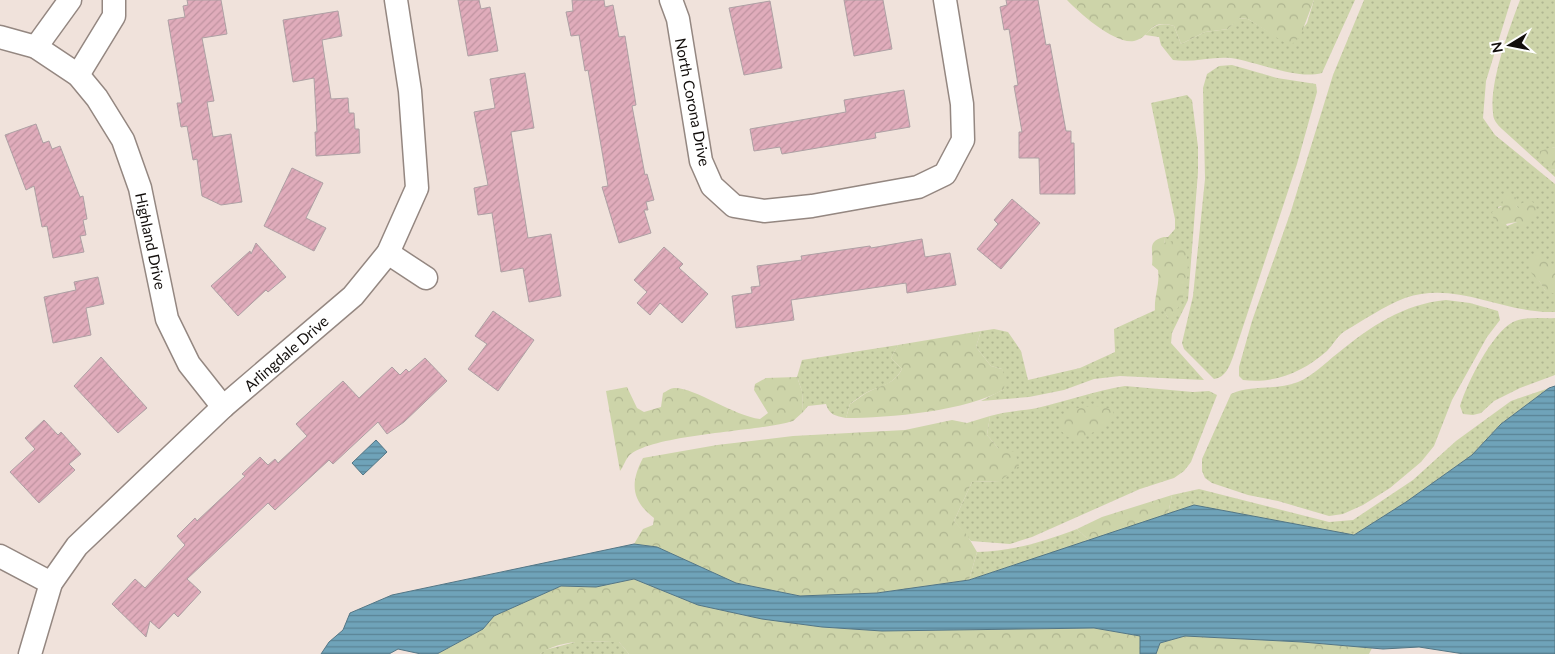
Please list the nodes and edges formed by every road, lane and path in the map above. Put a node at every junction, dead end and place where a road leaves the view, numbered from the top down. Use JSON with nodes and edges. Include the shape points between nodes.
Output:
{"nodes":[{"id":1,"x":70,"y":0,"type":"edge"},
{"id":2,"x":114,"y":0,"type":"edge"},
{"id":3,"x":396,"y":0,"type":"edge"},
{"id":4,"x":672,"y":0,"type":"edge"},
{"id":5,"x":945,"y":0,"type":"edge"},
{"id":6,"x":0,"y":38,"type":"edge"},
{"id":7,"x":36,"y":47,"type":"junction"},
{"id":8,"x":78,"y":75,"type":"junction"},
{"id":9,"x":388,"y":253,"type":"junction"},
{"id":10,"x":426,"y":278,"type":"dead end"},
{"id":11,"x":223,"y":407,"type":"junction"},
{"id":12,"x":0,"y":556,"type":"edge"},
{"id":13,"x":51,"y":583,"type":"junction"},
{"id":14,"x":30,"y":654,"type":"edge"}],
"edges":[{"from":1,"to":7,"type":"street"},
{"from":2,"to":8,"type":"street","via":[[114,16]]},
{"from":3,"to":9,"type":"street","name":"Arlingdale Drive","via":[[410,91],[417,188]]},
{"from":4,"to":5,"type":"street","name":"North Corona Drive","via":[[678,19],[701,161],[712,186],[734,206],[764,211],[918,187],[945,174],[963,140],[962,104]]},
{"from":6,"to":7,"type":"street","name":"Highland Drive"},
{"from":7,"to":8,"type":"street","name":"Highland Drive"},
{"from":8,"to":11,"type":"street","name":"Highland Drive","via":[[97,98],[126,148],[140,188],[166,319],[189,364]]},
{"from":9,"to":10,"type":"street"},
{"from":9,"to":11,"type":"street","name":"Arlingdale Drive","via":[[353,296]]},
{"from":11,"to":13,"type":"street","name":"Arlingdale Drive","via":[[77,546]]},
{"from":12,"to":13,"type":"street"},
{"from":13,"to":14,"type":"street","name":"Arlingdale Drive"}]}
